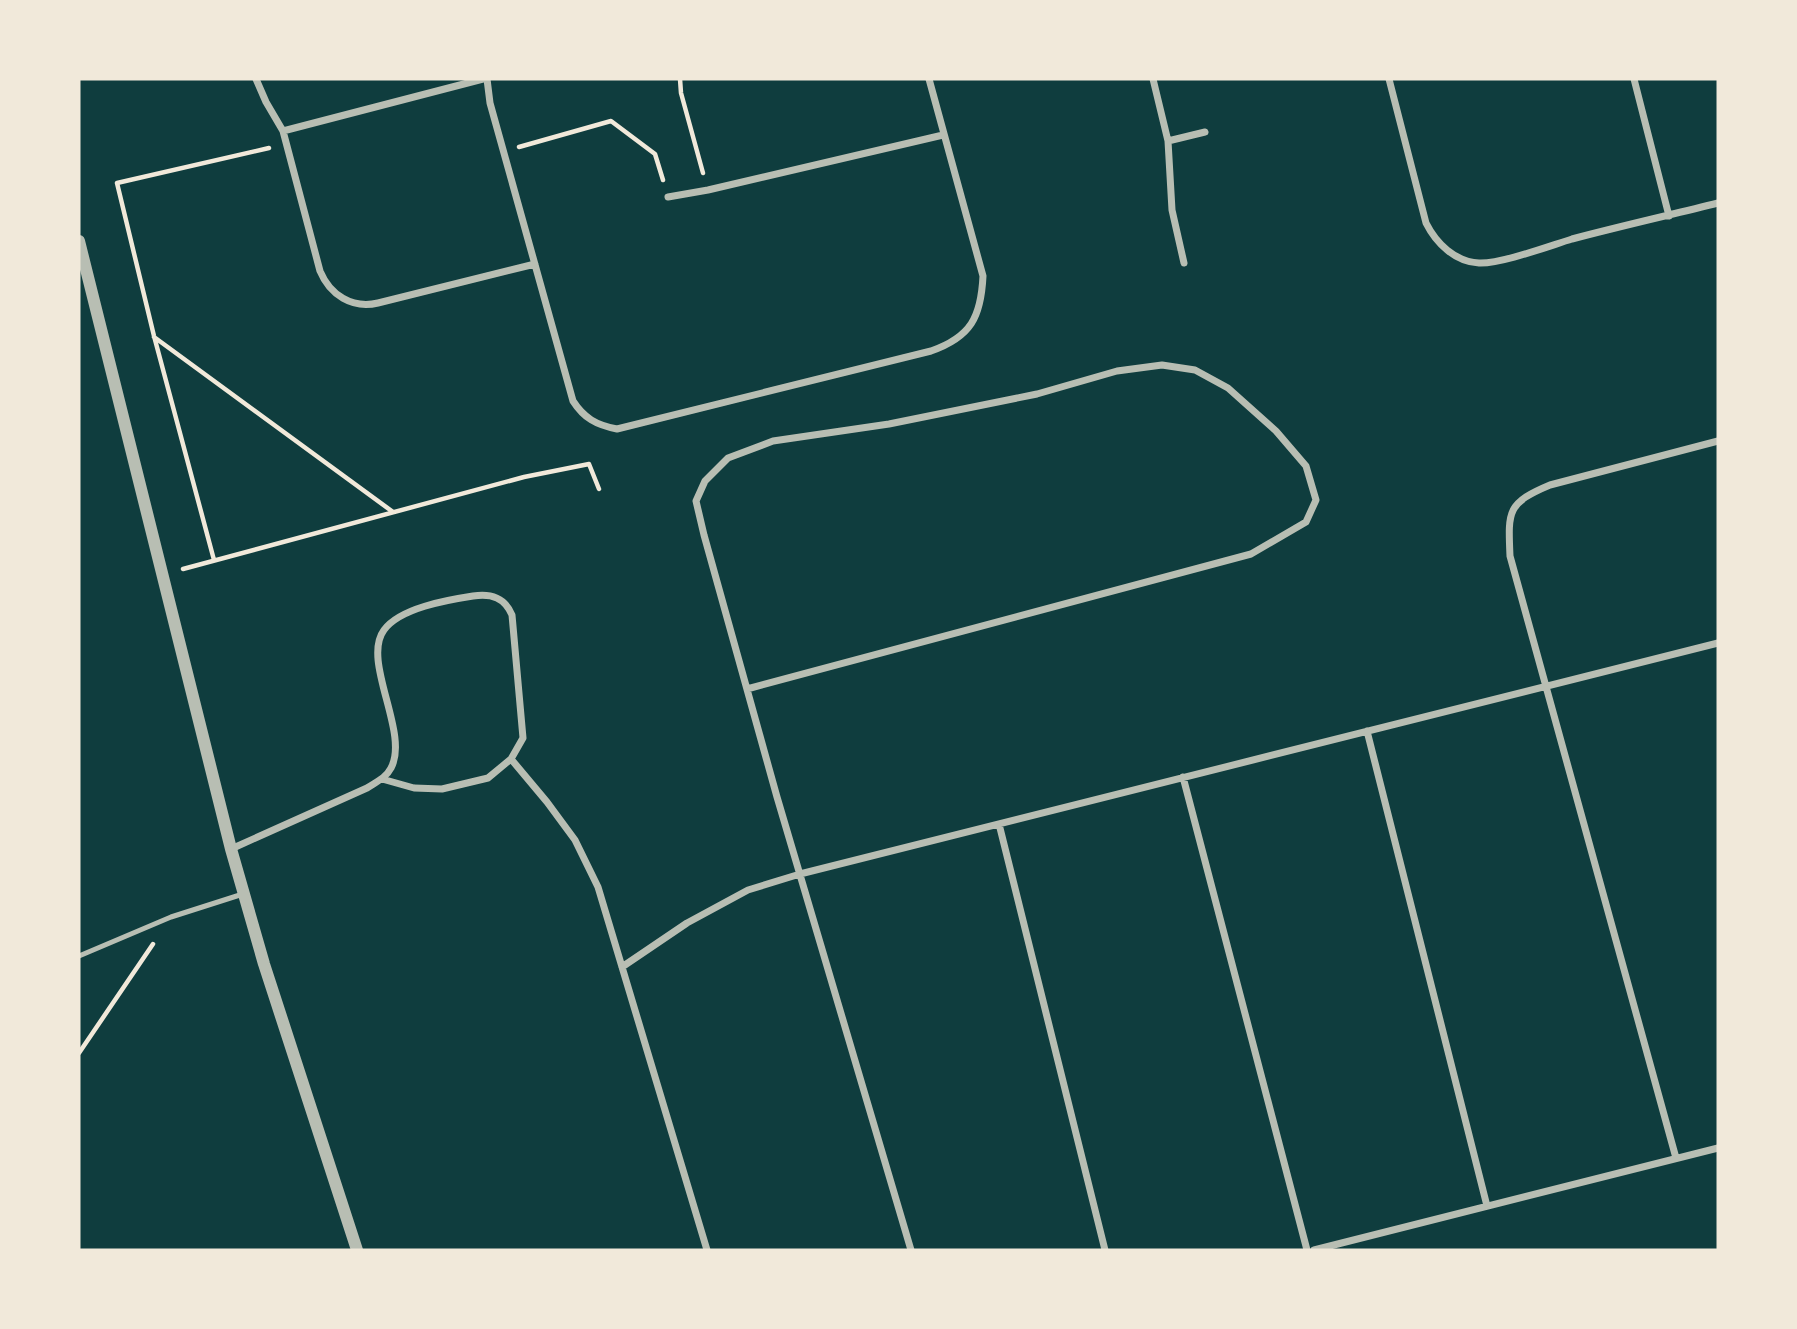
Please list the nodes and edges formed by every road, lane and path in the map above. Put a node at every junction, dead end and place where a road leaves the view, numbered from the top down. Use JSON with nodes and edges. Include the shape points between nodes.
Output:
{"nodes":[{"id":1,"x":256,"y":79,"type":"edge"},
{"id":2,"x":485,"y":79,"type":"edge"},
{"id":3,"x":680,"y":79,"type":"edge"},
{"id":4,"x":929,"y":79,"type":"edge"},
{"id":5,"x":1153,"y":79,"type":"edge"},
{"id":6,"x":1389,"y":79,"type":"edge"},
{"id":7,"x":1634,"y":79,"type":"edge"},
{"id":8,"x":284,"y":131,"type":"junction"},
{"id":9,"x":1205,"y":132,"type":"dead end"},
{"id":10,"x":943,"y":135,"type":"junction"},
{"id":11,"x":1168,"y":141,"type":"junction"},
{"id":12,"x":286,"y":143,"type":"junction"},
{"id":13,"x":503,"y":152,"type":"junction"},
{"id":14,"x":708,"y":190,"type":"junction"},
{"id":15,"x":668,"y":197,"type":"joint"},
{"id":16,"x":1718,"y":203,"type":"edge"},
{"id":17,"x":1669,"y":216,"type":"junction"},
{"id":18,"x":79,"y":241,"type":"edge"},
{"id":19,"x":1184,"y":262,"type":"dead end"},
{"id":20,"x":534,"y":264,"type":"junction"},
{"id":21,"x":154,"y":336,"type":"junction"},
{"id":22,"x":1718,"y":441,"type":"edge"},
{"id":23,"x":599,"y":489,"type":"dead end"},
{"id":24,"x":394,"y":513,"type":"junction"},
{"id":25,"x":214,"y":559,"type":"junction"},
{"id":26,"x":162,"y":575,"type":"junction"},
{"id":27,"x":1718,"y":643,"type":"edge"},
{"id":28,"x":1546,"y":686,"type":"junction"},
{"id":29,"x":747,"y":689,"type":"junction"},
{"id":30,"x":1367,"y":731,"type":"junction"},
{"id":31,"x":511,"y":759,"type":"junction"},
{"id":32,"x":1183,"y":777,"type":"junction"},
{"id":33,"x":382,"y":779,"type":"junction"},
{"id":34,"x":999,"y":824,"type":"junction"},
{"id":35,"x":231,"y":849,"type":"junction"},
{"id":36,"x":800,"y":874,"type":"junction"},
{"id":37,"x":243,"y":894,"type":"junction"},
{"id":38,"x":171,"y":917,"type":"junction"},
{"id":39,"x":79,"y":956,"type":"edge"},
{"id":40,"x":622,"y":967,"type":"junction"},
{"id":41,"x":79,"y":1053,"type":"edge"},
{"id":42,"x":1718,"y":1148,"type":"edge"},
{"id":43,"x":1676,"y":1158,"type":"junction"},
{"id":44,"x":1487,"y":1206,"type":"junction"},
{"id":45,"x":357,"y":1250,"type":"edge"},
{"id":46,"x":706,"y":1250,"type":"edge"},
{"id":47,"x":911,"y":1250,"type":"edge"},
{"id":48,"x":1105,"y":1250,"type":"edge"},
{"id":49,"x":1307,"y":1250,"type":"edge"},
{"id":50,"x":1314,"y":1250,"type":"edge"}],
"edges":[{"from":1,"to":8,"type":"street"},
{"from":2,"to":8,"type":"street"},
{"from":2,"to":13,"type":"street"},
{"from":3,"to":14,"type":"path"},
{"from":4,"to":10,"type":"street"},
{"from":5,"to":11,"type":"street"},
{"from":6,"to":17,"type":"street","via":[[1426,223],[1456,257],[1490,262]]},
{"from":7,"to":17,"type":"street"},
{"from":8,"to":12,"type":"street"},
{"from":9,"to":11,"type":"street"},
{"from":10,"to":14,"type":"street"},
{"from":10,"to":20,"type":"street","via":[[983,276],[982,303],[974,320],[947,346],[632,426],[600,426],[582,415],[573,401]]},
{"from":11,"to":19,"type":"street","via":[[1172,210]]},
{"from":12,"to":20,"type":"street","via":[[320,271],[347,301],[378,303]]},
{"from":12,"to":21,"type":"path","via":[[117,183]]},
{"from":13,"to":15,"type":"path","via":[[611,121],[655,154]]},
{"from":13,"to":20,"type":"street"},
{"from":14,"to":15,"type":"street"},
{"from":16,"to":17,"type":"street"},
{"from":18,"to":26,"type":"street"},
{"from":21,"to":24,"type":"path"},
{"from":21,"to":25,"type":"path"},
{"from":22,"to":28,"type":"street","via":[[1577,476],[1525,495],[1516,505],[1508,520],[1510,556]]},
{"from":23,"to":24,"type":"path","via":[[589,464]]},
{"from":24,"to":25,"type":"path"},
{"from":25,"to":26,"type":"path"},
{"from":26,"to":35,"type":"street"},
{"from":27,"to":28,"type":"street"},
{"from":28,"to":30,"type":"street"},
{"from":28,"to":43,"type":"street"},
{"from":29,"to":29,"type":"street","via":[[696,501],[705,481],[729,458],[773,441],[889,424],[1162,365],[1195,370],[1228,388],[1276,431],[1306,466],[1316,500],[1306,522],[1251,554]]},
{"from":29,"to":36,"type":"street"},
{"from":30,"to":32,"type":"street"},
{"from":30,"to":44,"type":"street"},
{"from":31,"to":33,"type":"street","via":[[488,778],[442,789],[414,788]]},
{"from":31,"to":33,"type":"street","via":[[523,738],[512,615],[501,599],[476,595],[413,610],[383,630],[377,656],[395,749],[392,766]]},
{"from":31,"to":40,"type":"street","via":[[575,840],[598,887]]},
{"from":32,"to":34,"type":"street"},
{"from":32,"to":49,"type":"street"},
{"from":33,"to":35,"type":"street"},
{"from":34,"to":36,"type":"street"},
{"from":34,"to":48,"type":"street"},
{"from":35,"to":37,"type":"street"},
{"from":36,"to":40,"type":"street","via":[[748,890],[687,923]]},
{"from":36,"to":47,"type":"street"},
{"from":37,"to":38,"type":"lane"},
{"from":37,"to":45,"type":"street"},
{"from":38,"to":39,"type":"lane"},
{"from":38,"to":41,"type":"path"},
{"from":40,"to":46,"type":"street"},
{"from":42,"to":43,"type":"street"},
{"from":43,"to":44,"type":"street"},
{"from":44,"to":50,"type":"street"}]}
